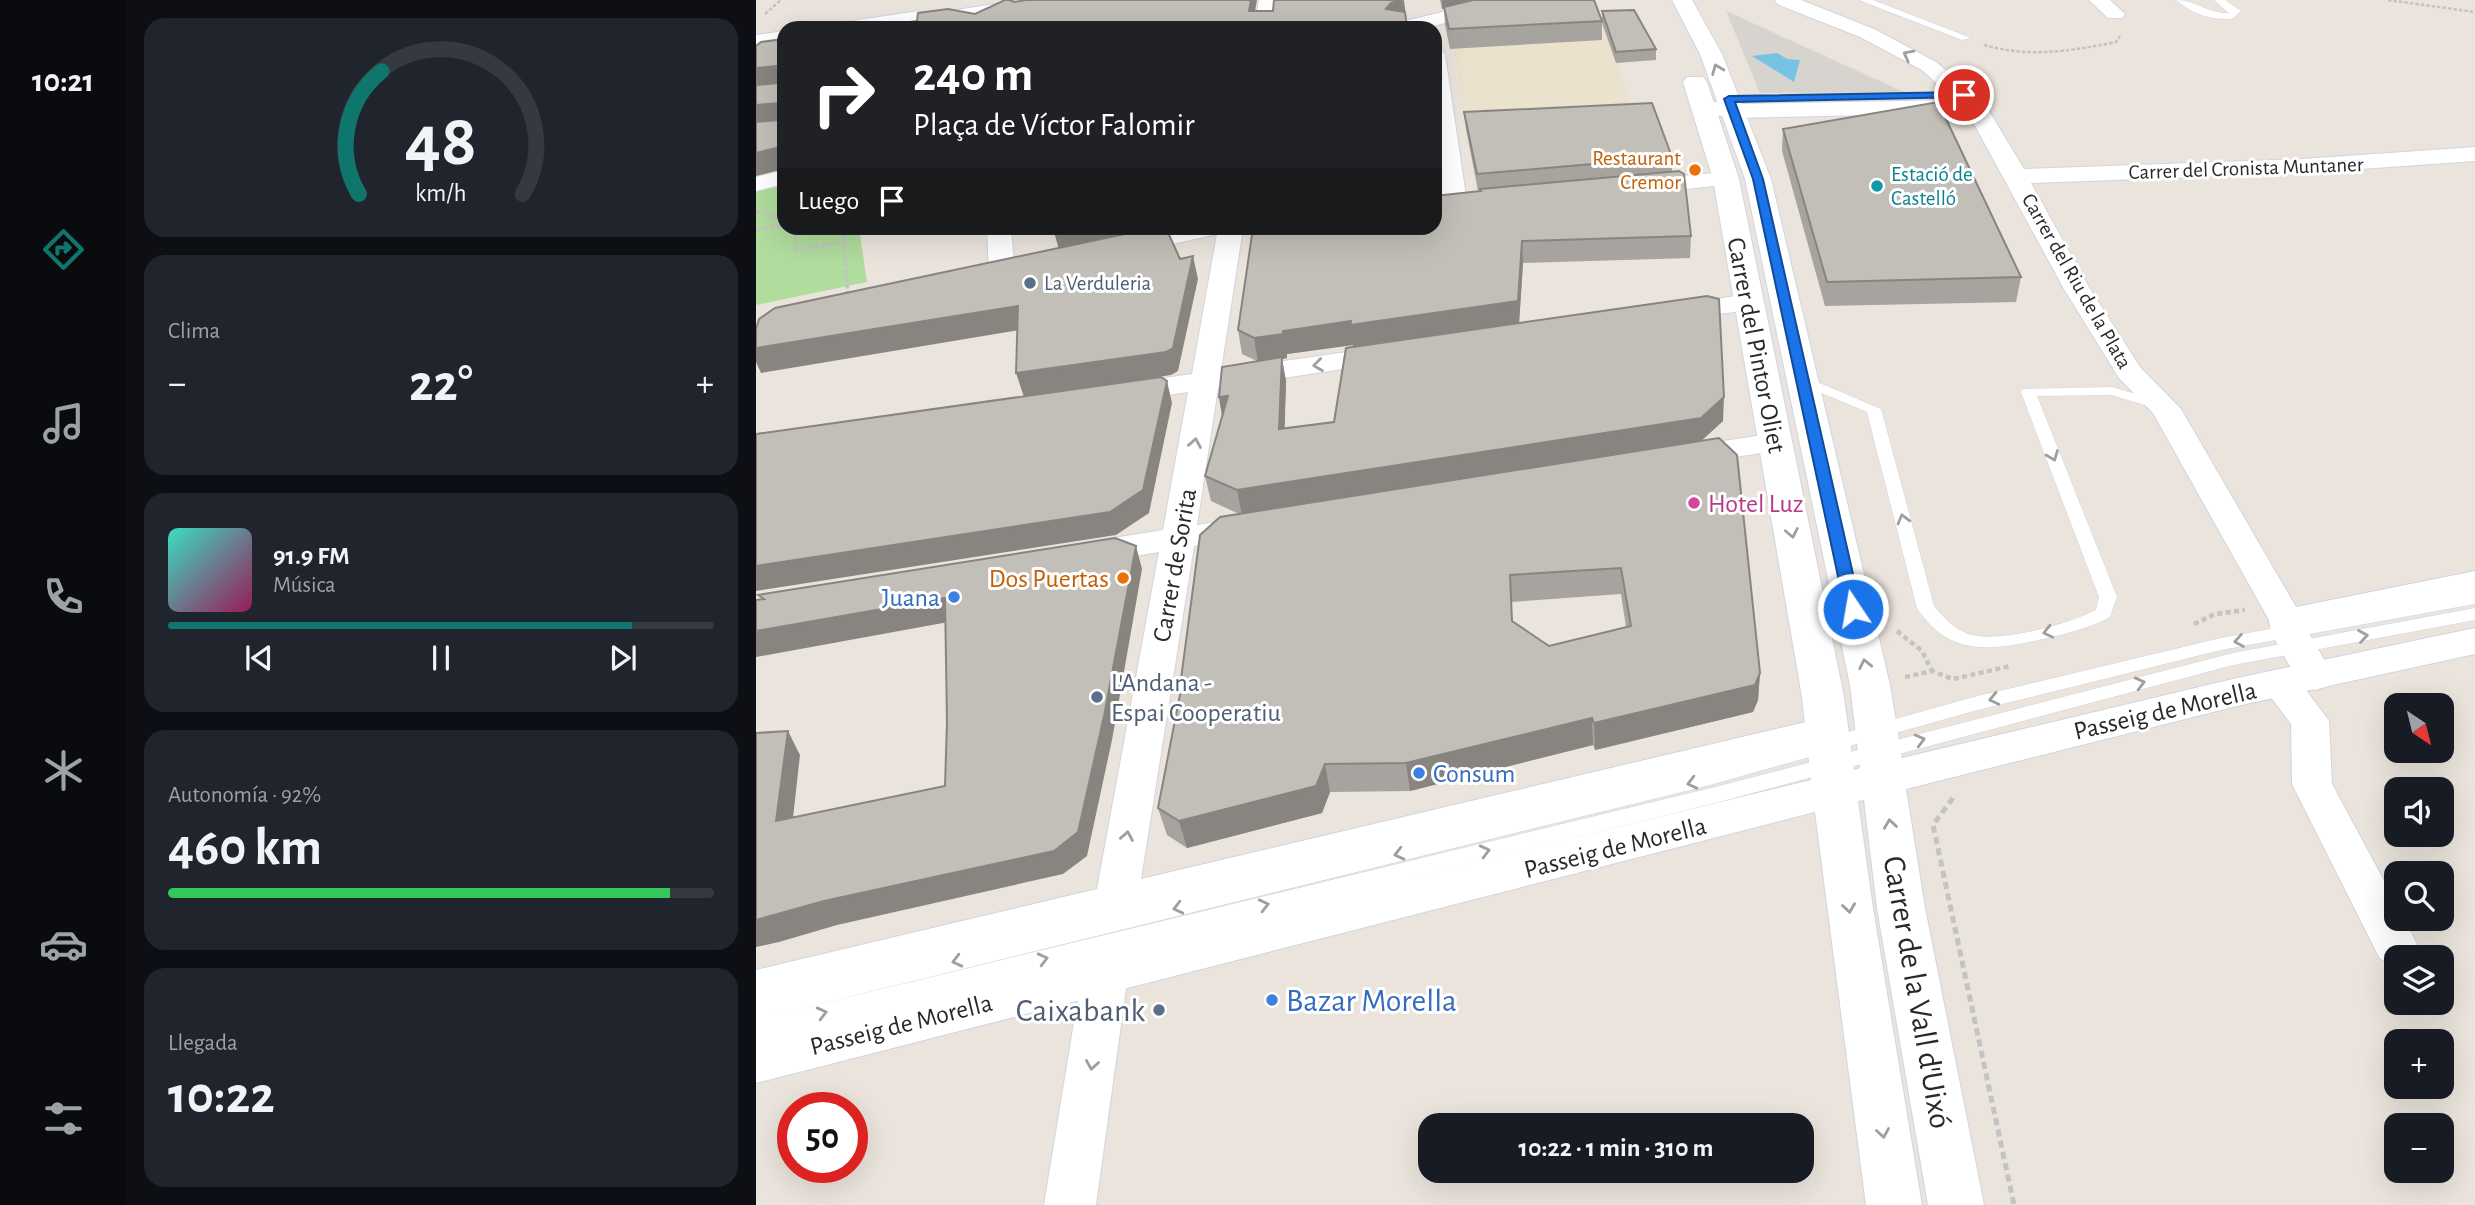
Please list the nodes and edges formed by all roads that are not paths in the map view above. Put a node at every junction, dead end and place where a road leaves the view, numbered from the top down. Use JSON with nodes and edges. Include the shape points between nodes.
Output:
{"nodes":[{"id":1,"x":1026,"y":0,"type":"edge"},
{"id":2,"x":1268,"y":0,"type":"edge"},
{"id":3,"x":1516,"y":0,"type":"edge"},
{"id":4,"x":1682,"y":0,"type":"edge"},
{"id":5,"x":1784,"y":0,"type":"edge"},
{"id":6,"x":1864,"y":0,"type":"edge"},
{"id":7,"x":2098,"y":0,"type":"edge"},
{"id":8,"x":2181,"y":0,"type":"edge"},
{"id":9,"x":2220,"y":0,"type":"edge"},
{"id":10,"x":1069,"y":1,"type":"edge"},
{"id":11,"x":990,"y":3,"type":"edge"},
{"id":12,"x":2115,"y":14,"type":"road end"},
{"id":13,"x":886,"y":21,"type":"edge"},
{"id":14,"x":930,"y":21,"type":"edge"},
{"id":15,"x":987,"y":21,"type":"edge"},
{"id":16,"x":1265,"y":21,"type":"edge"},
{"id":17,"x":1442,"y":21,"type":"edge"},
{"id":18,"x":777,"y":38,"type":"edge"},
{"id":19,"x":1966,"y":38,"type":"road end"},
{"id":20,"x":756,"y":41,"type":"edge"},
{"id":21,"x":777,"y":51,"type":"edge"},
{"id":22,"x":756,"y":55,"type":"edge"},
{"id":23,"x":1688,"y":65,"type":"dead end"},
{"id":24,"x":1969,"y":100,"type":"junction"},
{"id":25,"x":1723,"y":106,"type":"junction"},
{"id":26,"x":1442,"y":108,"type":"edge"},
{"id":27,"x":2475,"y":154,"type":"edge"},
{"id":28,"x":2016,"y":176,"type":"junction"},
{"id":29,"x":777,"y":179,"type":"edge"},
{"id":30,"x":1726,"y":179,"type":"junction"},
{"id":31,"x":756,"y":184,"type":"edge"},
{"id":32,"x":1617,"y":189,"type":"edge"},
{"id":33,"x":1482,"y":201,"type":"edge"},
{"id":34,"x":1445,"y":204,"type":"edge"},
{"id":35,"x":998,"y":235,"type":"edge"},
{"id":36,"x":1180,"y":235,"type":"edge"},
{"id":37,"x":1230,"y":235,"type":"edge"},
{"id":38,"x":1094,"y":253,"type":"edge"},
{"id":39,"x":1028,"y":267,"type":"edge"},
{"id":40,"x":1750,"y":302,"type":"junction"},
{"id":41,"x":1641,"y":318,"type":"edge"},
{"id":42,"x":1410,"y":351,"type":"edge"},
{"id":43,"x":1803,"y":380,"type":"junction"},
{"id":44,"x":1206,"y":381,"type":"junction"},
{"id":45,"x":2121,"y":382,"type":"junction"},
{"id":46,"x":1097,"y":397,"type":"edge"},
{"id":47,"x":1775,"y":442,"type":"junction"},
{"id":48,"x":1654,"y":461,"type":"edge"},
{"id":49,"x":1274,"y":523,"type":"edge"},
{"id":50,"x":1179,"y":538,"type":"junction"},
{"id":51,"x":1056,"y":558,"type":"edge"},
{"id":52,"x":2475,"y":582,"type":"edge"},
{"id":53,"x":2475,"y":598,"type":"edge"},
{"id":54,"x":2475,"y":614,"type":"edge"},
{"id":55,"x":2475,"y":641,"type":"edge"},
{"id":56,"x":2294,"y":652,"type":"junction"},
{"id":57,"x":1880,"y":753,"type":"junction"},
{"id":58,"x":1830,"y":758,"type":"junction"},
{"id":59,"x":1116,"y":903,"type":"junction"},
{"id":60,"x":2395,"y":945,"type":"edge"},
{"id":61,"x":1105,"y":974,"type":"junction"},
{"id":62,"x":756,"y":989,"type":"edge"},
{"id":63,"x":756,"y":1010,"type":"edge"},
{"id":64,"x":756,"y":1030,"type":"edge"},
{"id":65,"x":756,"y":1060,"type":"edge"},
{"id":66,"x":1070,"y":1205,"type":"edge"},
{"id":67,"x":1894,"y":1205,"type":"edge"},
{"id":68,"x":1956,"y":1205,"type":"edge"}],
"edges":[{"from":1,"to":11,"type":"street"},
{"from":2,"to":16,"type":"street"},
{"from":3,"to":17,"type":"street"},
{"from":25,"to":4,"type":"main road","name":"Carrer del Pintor Oliet","one_way":true,"via":[[1711,54]]},
{"from":24,"to":5,"type":"street","name":"Carrer del Riu de la Plata","one_way":true,"via":[[1929,66],[1867,33]]},
{"from":6,"to":19,"type":"lane"},
{"from":7,"to":12,"type":"street"},
{"from":8,"to":9,"type":"lane","via":[[2217,17],[2232,16],[2236,11]]},
{"from":10,"to":14,"type":"main road"},
{"from":10,"to":15,"type":"street"},
{"from":11,"to":13,"type":"street"},
{"from":18,"to":20,"type":"street"},
{"from":21,"to":22,"type":"street"},
{"from":23,"to":25,"type":"main road","name":"Carrer del Pintor Oliet"},
{"from":24,"to":25,"type":"street"},
{"from":24,"to":28,"type":"street","name":"Carrer del Riu de la Plata"},
{"from":25,"to":30,"type":"main road","name":"Carrer del Pintor Oliet"},
{"from":25,"to":43,"type":"main road","name":"Carrer del Pintor Oliet","via":[[1758,179]]},
{"from":26,"to":34,"type":"street"},
{"from":27,"to":28,"type":"street","name":"Carrer del Cronista Muntaner","via":[[2347,165]]},
{"from":28,"to":45,"type":"street","name":"Carrer del Riu de la Plata"},
{"from":29,"to":31,"type":"street"},
{"from":30,"to":32,"type":"street"},
{"from":30,"to":40,"type":"main road","name":"Carrer del Pintor Oliet"},
{"from":33,"to":34,"type":"street"},
{"from":35,"to":39,"type":"street","via":[[989,275]]},
{"from":36,"to":38,"type":"street"},
{"from":37,"to":44,"type":"street","name":"Carrer de Sorita"},
{"from":40,"to":41,"type":"street"},
{"from":40,"to":47,"type":"main road","name":"Carrer del Pintor Oliet"},
{"from":42,"to":44,"type":"street","one_way":true},
{"from":45,"to":43,"type":"lane","one_way":true,"via":[[2028,392],[2108,597],[2104,613],[2086,623],[1994,644],[1964,640],[1940,627],[1926,608],[1874,409]]},
{"from":57,"to":43,"type":"main road","name":"Carrer del Pintor Oliet","one_way":true,"via":[[1867,672]]},
{"from":44,"to":46,"type":"street"},
{"from":50,"to":44,"type":"street","name":"Carrer de Sorita","one_way":true},
{"from":45,"to":56,"type":"street","name":"Carrer del Riu de la Plata","via":[[2166,410],[2260,577]]},
{"from":47,"to":48,"type":"street"},
{"from":47,"to":58,"type":"main road","name":"Carrer del Pintor Oliet","one_way":true,"via":[[1823,697]]},
{"from":49,"to":50,"type":"street"},
{"from":50,"to":51,"type":"street"},
{"from":59,"to":50,"type":"street","name":"Carrer de Sorita","one_way":true},
{"from":52,"to":56,"type":"street","name":"Passeig de Morella","via":[[2395,600]]},
{"from":53,"to":56,"type":"lane"},
{"from":56,"to":54,"type":"lane","one_way":true},
{"from":55,"to":56,"type":"main road","name":"Passeig de Morella"},
{"from":56,"to":57,"type":"main road","name":"Passeig de Morella","via":[[2146,714]]},
{"from":56,"to":57,"type":"lane","one_way":true,"via":[[2221,644],[1974,704]]},
{"from":56,"to":60,"type":"street","name":"Carrer del Riu de la Plata","via":[[2310,721],[2312,784]]},
{"from":57,"to":58,"type":"main road","name":"Passeig de Morella"},
{"from":68,"to":57,"type":"main road","name":"Carrer de la Vall d'Uixó","one_way":true,"via":[[1901,908]]},
{"from":58,"to":59,"type":"street","name":"Passeig de Morella"},
{"from":58,"to":61,"type":"main road","name":"Passeig de Morella"},
{"from":58,"to":63,"type":"lane","one_way":true,"via":[[1706,779]]},
{"from":64,"to":58,"type":"lane","one_way":true,"via":[[1702,798]]},
{"from":58,"to":67,"type":"main road","name":"Carrer de la Vall d'Uixó","one_way":true},
{"from":59,"to":62,"type":"street","name":"Passeig de Morella"},
{"from":61,"to":65,"type":"main road","name":"Passeig de Morella"},
{"from":61,"to":66,"type":"street","one_way":true}]}
